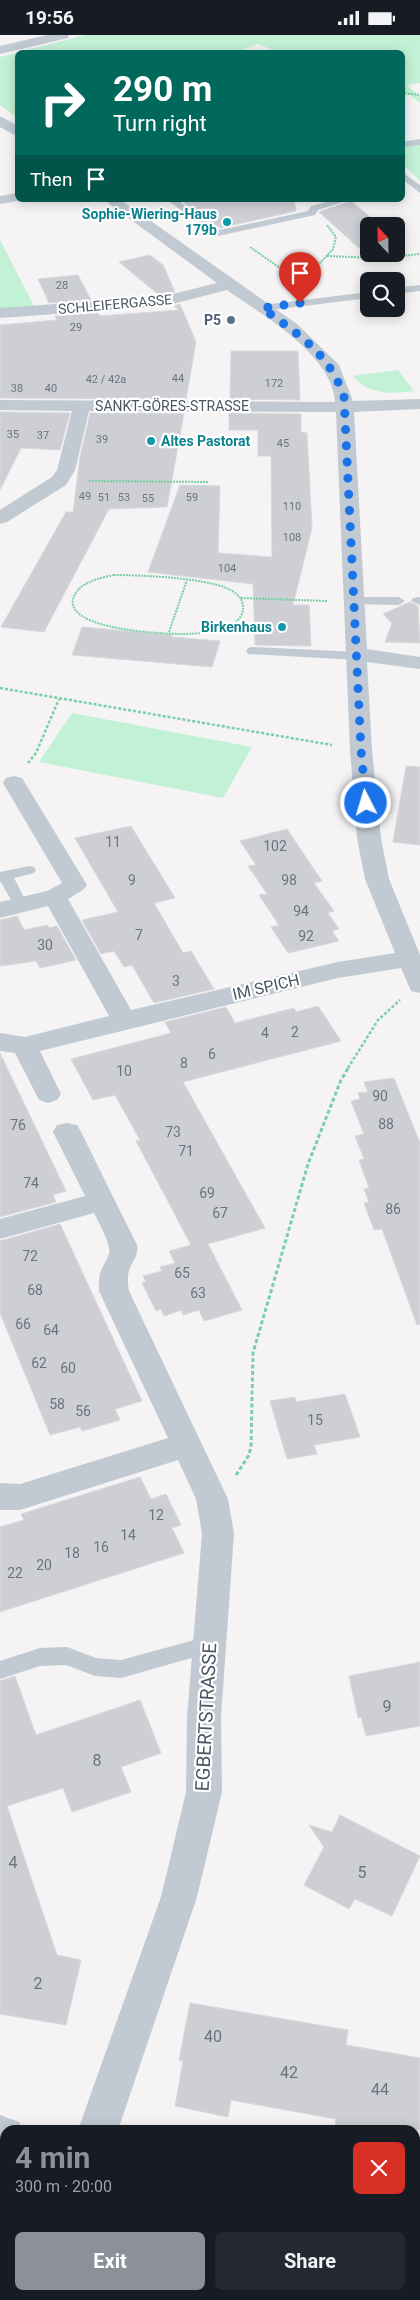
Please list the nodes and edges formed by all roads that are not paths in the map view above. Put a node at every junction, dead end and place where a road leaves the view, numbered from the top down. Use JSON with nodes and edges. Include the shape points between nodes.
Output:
{"nodes":[{"id":1,"x":63,"y":35,"type":"edge"},
{"id":2,"x":0,"y":51,"type":"edge"},
{"id":3,"x":0,"y":120,"type":"edge"},
{"id":4,"x":15,"y":131,"type":"edge"},
{"id":5,"x":420,"y":142,"type":"edge"},
{"id":6,"x":405,"y":144,"type":"edge"},
{"id":7,"x":405,"y":177,"type":"edge"},
{"id":8,"x":419,"y":189,"type":"edge"},
{"id":9,"x":405,"y":191,"type":"edge"},
{"id":10,"x":15,"y":198,"type":"edge"},
{"id":11,"x":0,"y":200,"type":"edge"},
{"id":12,"x":119,"y":202,"type":"edge"},
{"id":13,"x":174,"y":202,"type":"edge"},
{"id":14,"x":335,"y":202,"type":"edge"},
{"id":15,"x":228,"y":285,"type":"junction"},
{"id":16,"x":420,"y":288,"type":"edge"},
{"id":17,"x":405,"y":290,"type":"edge"},
{"id":18,"x":360,"y":296,"type":"edge"},
{"id":19,"x":262,"y":308,"type":"junction"},
{"id":20,"x":0,"y":313,"type":"edge"},
{"id":21,"x":420,"y":404,"type":"edge"},
{"id":22,"x":0,"y":405,"type":"edge"},
{"id":23,"x":82,"y":405,"type":"junction"},
{"id":24,"x":345,"y":407,"type":"junction"},
{"id":25,"x":0,"y":518,"type":"edge"},
{"id":26,"x":355,"y":601,"type":"junction"},
{"id":27,"x":399,"y":601,"type":"dead end"},
{"id":28,"x":252,"y":651,"type":"dead end"},
{"id":29,"x":357,"y":655,"type":"junction"},
{"id":30,"x":420,"y":663,"type":"edge"},
{"id":31,"x":14,"y":783,"type":"dead end"},
{"id":32,"x":29,"y":870,"type":"dead end"},
{"id":33,"x":3,"y":876,"type":"edge"},
{"id":34,"x":55,"y":897,"type":"junction"},
{"id":35,"x":11,"y":908,"type":"edge"},
{"id":36,"x":409,"y":959,"type":"junction"},
{"id":37,"x":420,"y":984,"type":"edge"},
{"id":38,"x":124,"y":1020,"type":"junction"},
{"id":39,"x":12,"y":1044,"type":"edge"},
{"id":40,"x":48,"y":1094,"type":"dead end"},
{"id":41,"x":67,"y":1132,"type":"dead end"},
{"id":42,"x":102,"y":1201,"type":"junction"},
{"id":43,"x":0,"y":1229,"type":"edge"},
{"id":44,"x":187,"y":1445,"type":"junction"},
{"id":45,"x":0,"y":1496,"type":"edge"},
{"id":46,"x":209,"y":1645,"type":"junction"},
{"id":47,"x":0,"y":1670,"type":"edge"},
{"id":48,"x":100,"y":2125,"type":"edge"}],
"edges":[{"from":1,"to":2,"type":"street"},
{"from":3,"to":4,"type":"street"},
{"from":5,"to":6,"type":"lane"},
{"from":7,"to":8,"type":"lane"},
{"from":8,"to":9,"type":"lane"},
{"from":10,"to":11,"type":"street"},
{"from":12,"to":15,"type":"street"},
{"from":13,"to":14,"type":"lane","via":[[218,233],[312,213],[314,208]]},
{"from":15,"to":19,"type":"street"},
{"from":15,"to":20,"type":"street","name":"SCHLEIFERGASSE","via":[[155,302]]},
{"from":16,"to":17,"type":"lane"},
{"from":18,"to":19,"type":"lane"},
{"from":19,"to":24,"type":"street","via":[[291,328],[325,359],[342,388]]},
{"from":21,"to":24,"type":"street","name":"SANKT-GÖRES-STRASSE"},
{"from":22,"to":23,"type":"street","name":"SANKT-GÖRES-STRASSE"},
{"from":23,"to":24,"type":"street","name":"SANKT-GÖRES-STRASSE"},
{"from":23,"to":25,"type":"street","via":[[66,470],[59,481]]},
{"from":24,"to":26,"type":"street"},
{"from":26,"to":27,"type":"lane"},
{"from":26,"to":29,"type":"street"},
{"from":28,"to":29,"type":"lane"},
{"from":29,"to":30,"type":"street"},
{"from":29,"to":36,"type":"street","via":[[369,838],[377,879]]},
{"from":31,"to":34,"type":"street","via":[[75,885]]},
{"from":32,"to":33,"type":"lane"},
{"from":33,"to":35,"type":"lane"},
{"from":34,"to":35,"type":"street"},
{"from":34,"to":38,"type":"street"},
{"from":36,"to":37,"type":"street"},
{"from":36,"to":38,"type":"street","name":"IM SPICH","via":[[338,970]]},
{"from":38,"to":39,"type":"street","name":"IM SPICH"},
{"from":39,"to":40,"type":"street"},
{"from":41,"to":42,"type":"street","name":"EGBERTSTRASSE"},
{"from":42,"to":43,"type":"street"},
{"from":42,"to":44,"type":"street","name":"EGBERTSTRASSE","via":[[123,1245],[124,1255],[116,1265],[113,1278],[114,1291]]},
{"from":44,"to":45,"type":"street","via":[[20,1497]]},
{"from":44,"to":46,"type":"street","name":"EGBERTSTRASSE","via":[[212,1499],[218,1533]]},
{"from":46,"to":47,"type":"lane","via":[[122,1669],[95,1667],[67,1656],[40,1657]]},
{"from":46,"to":48,"type":"street","name":"EGBERTSTRASSE","via":[[204,1717],[204,1792],[179,1897]]}]}
